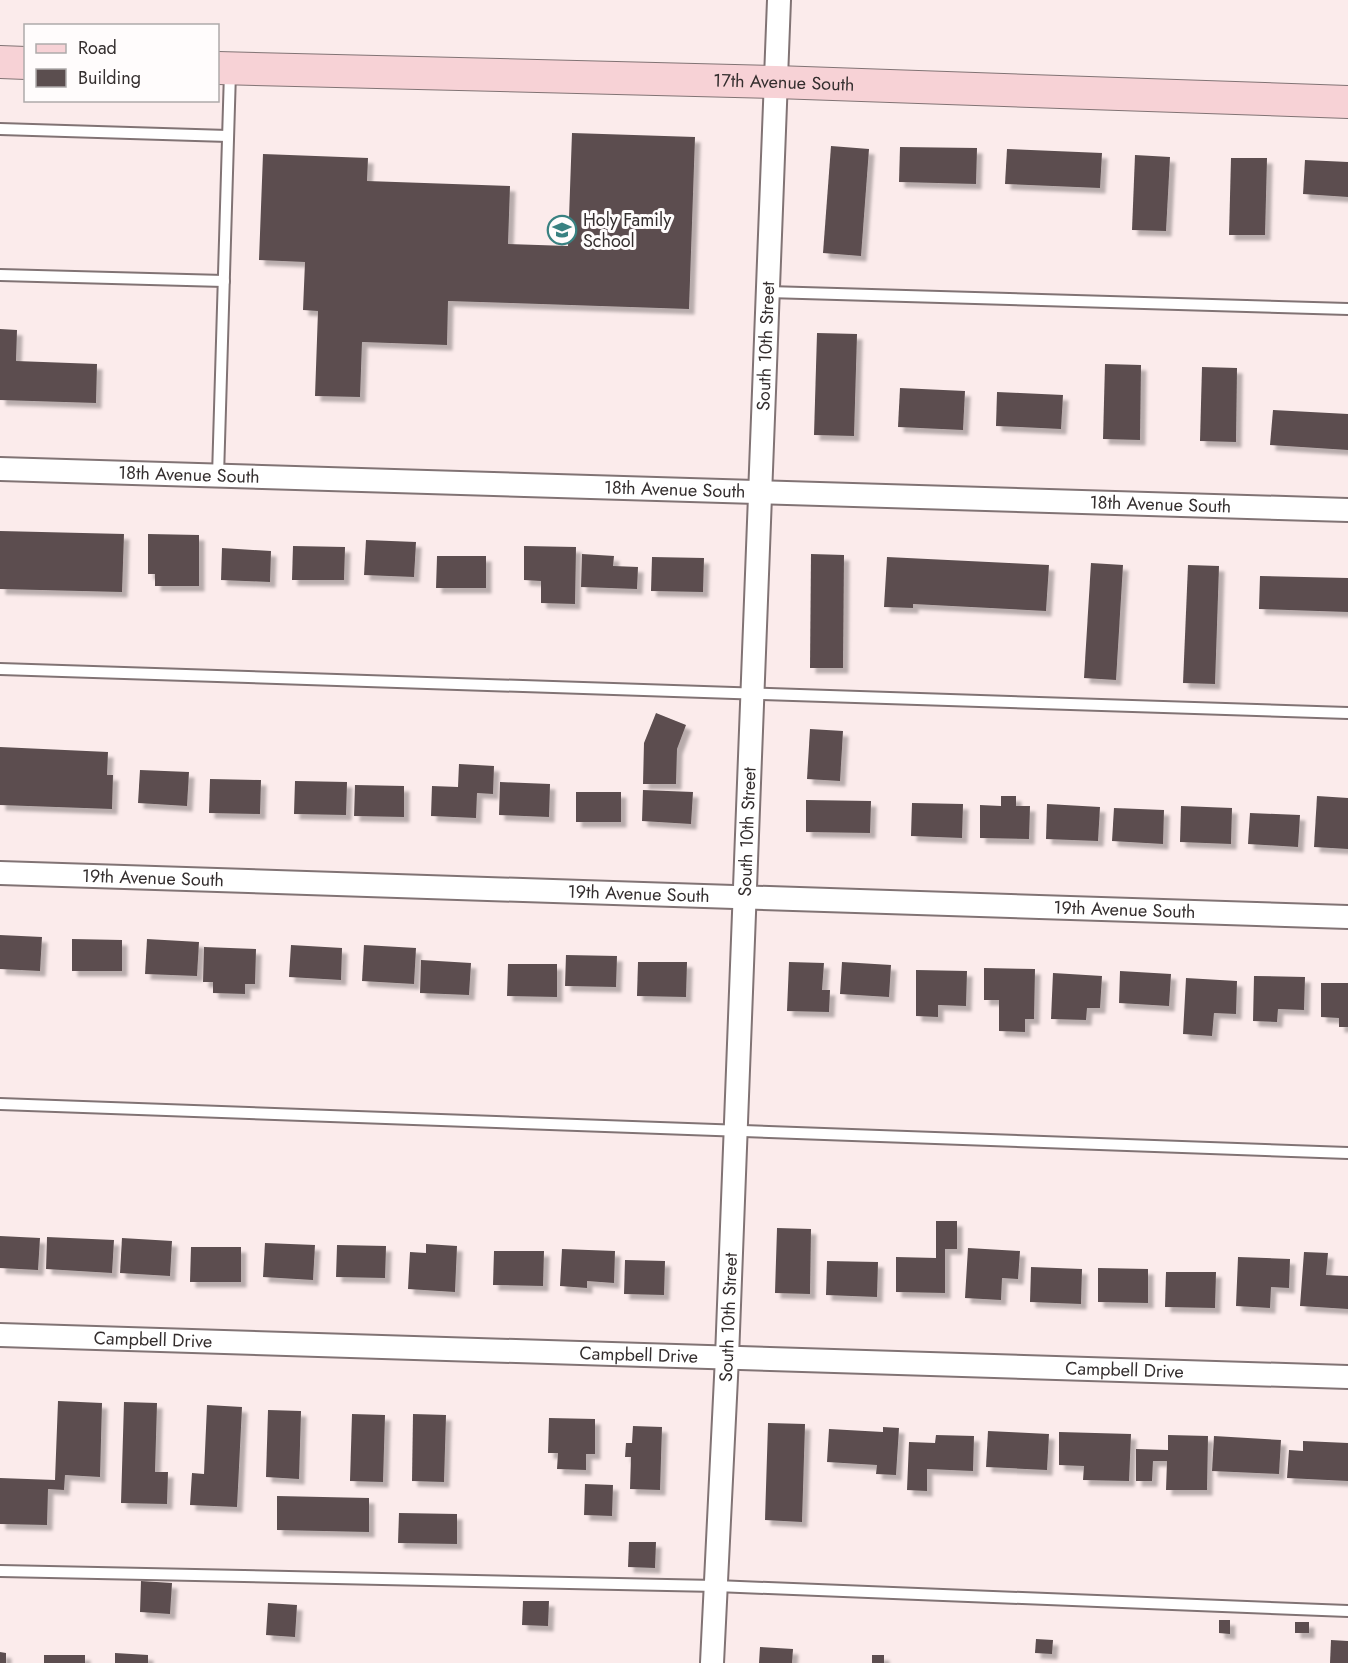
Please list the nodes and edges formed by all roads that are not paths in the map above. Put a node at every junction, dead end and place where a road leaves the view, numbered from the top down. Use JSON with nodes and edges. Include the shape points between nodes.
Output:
{"nodes":[{"id":1,"x":779,"y":0,"type":"edge"},
{"id":2,"x":0,"y":62,"type":"edge"},
{"id":3,"x":24,"y":63,"type":"edge"},
{"id":4,"x":224,"y":68,"type":"edge"},
{"id":5,"x":776,"y":82,"type":"junction"},
{"id":6,"x":1348,"y":102,"type":"edge"},
{"id":7,"x":0,"y":129,"type":"edge"},
{"id":8,"x":228,"y":136,"type":"junction"},
{"id":9,"x":0,"y":275,"type":"edge"},
{"id":10,"x":224,"y":281,"type":"junction"},
{"id":11,"x":768,"y":292,"type":"junction"},
{"id":12,"x":1348,"y":309,"type":"edge"},
{"id":13,"x":0,"y":469,"type":"edge"},
{"id":14,"x":218,"y":476,"type":"junction"},
{"id":15,"x":761,"y":492,"type":"junction"},
{"id":16,"x":1348,"y":510,"type":"edge"},
{"id":17,"x":0,"y":669,"type":"edge"},
{"id":18,"x":753,"y":694,"type":"junction"},
{"id":19,"x":1348,"y":713,"type":"edge"},
{"id":20,"x":0,"y":873,"type":"edge"},
{"id":21,"x":744,"y":898,"type":"junction"},
{"id":22,"x":1348,"y":917,"type":"edge"},
{"id":23,"x":0,"y":1104,"type":"edge"},
{"id":24,"x":735,"y":1130,"type":"junction"},
{"id":25,"x":1348,"y":1153,"type":"edge"},
{"id":26,"x":0,"y":1335,"type":"edge"},
{"id":27,"x":727,"y":1357,"type":"junction"},
{"id":28,"x":1348,"y":1377,"type":"edge"},
{"id":29,"x":0,"y":1571,"type":"edge"},
{"id":30,"x":716,"y":1587,"type":"junction"},
{"id":31,"x":1348,"y":1611,"type":"edge"},
{"id":32,"x":712,"y":1663,"type":"edge"}],
"edges":[{"from":1,"to":5,"type":"street","name":"South 10th Street"},
{"from":2,"to":3,"type":"street"},
{"from":4,"to":5,"type":"street","name":"17th Avenue South"},
{"from":4,"to":8,"type":"lane"},
{"from":5,"to":6,"type":"street","name":"17th Avenue South"},
{"from":5,"to":11,"type":"street","name":"South 10th Street"},
{"from":7,"to":8,"type":"lane"},
{"from":8,"to":10,"type":"lane"},
{"from":9,"to":10,"type":"lane"},
{"from":10,"to":14,"type":"lane"},
{"from":11,"to":12,"type":"lane"},
{"from":11,"to":15,"type":"street","name":"South 10th Street"},
{"from":13,"to":14,"type":"street","name":"18th Avenue South"},
{"from":14,"to":15,"type":"street","name":"18th Avenue South"},
{"from":15,"to":16,"type":"street","name":"18th Avenue South"},
{"from":15,"to":18,"type":"street","name":"South 10th Street"},
{"from":17,"to":18,"type":"lane"},
{"from":18,"to":19,"type":"lane"},
{"from":18,"to":21,"type":"street","name":"South 10th Street"},
{"from":20,"to":21,"type":"street","name":"19th Avenue South"},
{"from":21,"to":22,"type":"street","name":"19th Avenue South"},
{"from":21,"to":24,"type":"street","name":"South 10th Street"},
{"from":23,"to":24,"type":"lane"},
{"from":24,"to":25,"type":"lane"},
{"from":24,"to":27,"type":"street","name":"South 10th Street"},
{"from":26,"to":27,"type":"street","name":"Campbell Drive"},
{"from":27,"to":28,"type":"street","name":"Campbell Drive"},
{"from":27,"to":30,"type":"street","name":"South 10th Street"},
{"from":29,"to":30,"type":"lane"},
{"from":30,"to":31,"type":"lane"},
{"from":30,"to":32,"type":"street","name":"South 10th Street"}]}
